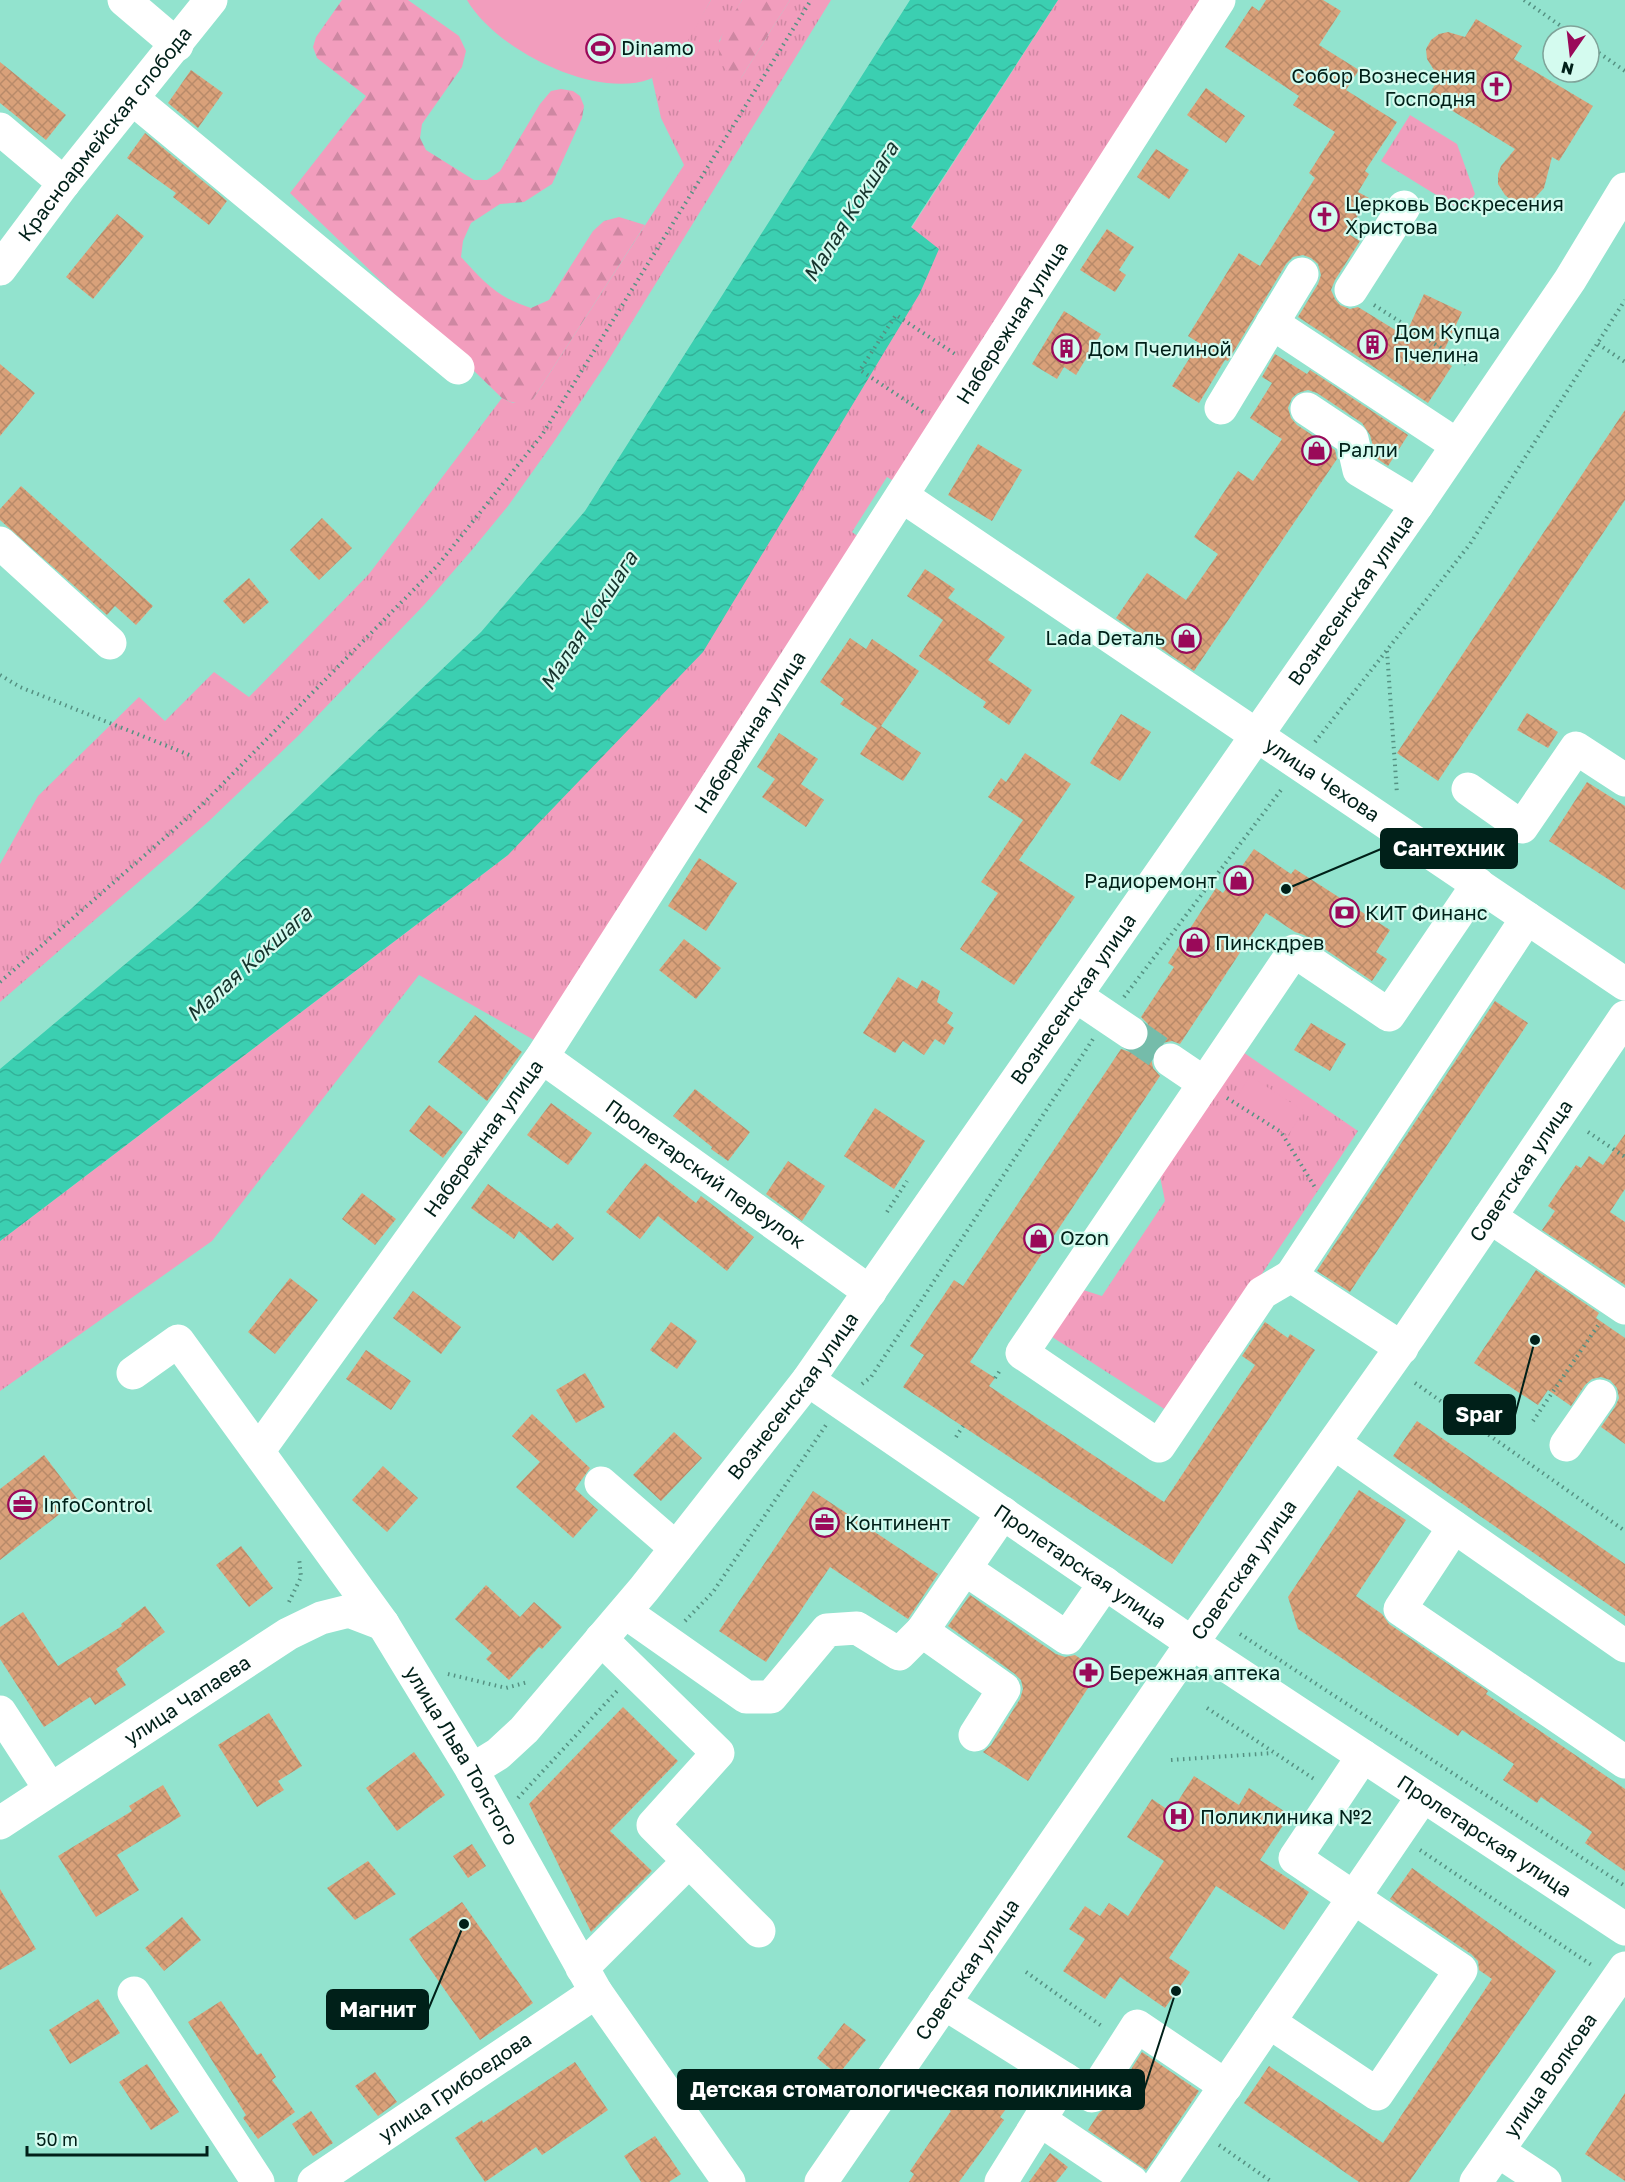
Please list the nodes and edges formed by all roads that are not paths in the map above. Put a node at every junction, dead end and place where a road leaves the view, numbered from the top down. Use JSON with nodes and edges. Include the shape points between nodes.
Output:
{"nodes":[{"id":1,"x":124,"y":0,"type":"edge"},
{"id":2,"x":212,"y":0,"type":"edge"},
{"id":3,"x":1218,"y":0,"type":"edge"},
{"id":4,"x":177,"y":45,"type":"junction"},
{"id":5,"x":133,"y":99,"type":"junction"},
{"id":6,"x":0,"y":129,"type":"edge"},
{"id":7,"x":64,"y":183,"type":"junction"},
{"id":8,"x":1625,"y":189,"type":"edge"},
{"id":9,"x":1404,"y":207,"type":"dead end"},
{"id":10,"x":0,"y":269,"type":"edge"},
{"id":11,"x":1302,"y":274,"type":"dead end"},
{"id":12,"x":1351,"y":290,"type":"road end"},
{"id":13,"x":1272,"y":324,"type":"junction"},
{"id":14,"x":458,"y":368,"type":"dead end"},
{"id":15,"x":1221,"y":408,"type":"dead end"},
{"id":16,"x":1307,"y":409,"type":"dead end"},
{"id":17,"x":1457,"y":445,"type":"junction"},
{"id":18,"x":902,"y":496,"type":"junction"},
{"id":19,"x":1417,"y":505,"type":"junction"},
{"id":20,"x":0,"y":543,"type":"edge"},
{"id":21,"x":110,"y":643,"type":"dead end"},
{"id":22,"x":1257,"y":735,"type":"junction"},
{"id":23,"x":1624,"y":777,"type":"edge"},
{"id":24,"x":1468,"y":789,"type":"dead end"},
{"id":25,"x":1478,"y":884,"type":"junction"},
{"id":26,"x":1527,"y":918,"type":"junction"},
{"id":27,"x":1625,"y":984,"type":"edge"},
{"id":28,"x":1076,"y":996,"type":"junction"},
{"id":29,"x":1625,"y":1017,"type":"edge"},
{"id":30,"x":1119,"y":1025,"type":"tunnel mouth"},
{"id":31,"x":542,"y":1057,"type":"junction"},
{"id":32,"x":1170,"y":1060,"type":"tunnel mouth"},
{"id":33,"x":1204,"y":1083,"type":"junction"},
{"id":34,"x":1490,"y":1216,"type":"junction"},
{"id":35,"x":1291,"y":1276,"type":"junction"},
{"id":36,"x":870,"y":1292,"type":"junction"},
{"id":37,"x":1620,"y":1304,"type":"edge"},
{"id":38,"x":1402,"y":1348,"type":"junction"},
{"id":39,"x":133,"y":1373,"type":"dead end"},
{"id":40,"x":808,"y":1380,"type":"junction"},
{"id":41,"x":1600,"y":1396,"type":"dead end"},
{"id":42,"x":1334,"y":1443,"type":"junction"},
{"id":43,"x":1566,"y":1444,"type":"dead end"},
{"id":44,"x":259,"y":1450,"type":"junction"},
{"id":45,"x":601,"y":1483,"type":"dead end"},
{"id":46,"x":1003,"y":1513,"type":"junction"},
{"id":47,"x":1454,"y":1527,"type":"junction"},
{"id":48,"x":676,"y":1548,"type":"junction"},
{"id":49,"x":964,"y":1569,"type":"junction"},
{"id":50,"x":1105,"y":1583,"type":"junction"},
{"id":51,"x":621,"y":1602,"type":"junction"},
{"id":52,"x":384,"y":1624,"type":"junction"},
{"id":53,"x":922,"y":1631,"type":"junction"},
{"id":54,"x":601,"y":1639,"type":"junction"},
{"id":55,"x":1192,"y":1643,"type":"junction"},
{"id":56,"x":1625,"y":1646,"type":"edge"},
{"id":57,"x":0,"y":1712,"type":"edge"},
{"id":58,"x":975,"y":1735,"type":"dead end"},
{"id":59,"x":1363,"y":1756,"type":"junction"},
{"id":60,"x":1625,"y":1762,"type":"edge"},
{"id":61,"x":472,"y":1770,"type":"junction"},
{"id":62,"x":50,"y":1790,"type":"junction"},
{"id":63,"x":1423,"y":1796,"type":"junction"},
{"id":64,"x":0,"y":1822,"type":"edge"},
{"id":65,"x":689,"y":1861,"type":"junction"},
{"id":66,"x":1354,"y":1898,"type":"junction"},
{"id":67,"x":1625,"y":1929,"type":"edge"},
{"id":68,"x":759,"y":1931,"type":"dead end"},
{"id":69,"x":1625,"y":1968,"type":"edge"},
{"id":70,"x":589,"y":1980,"type":"junction"},
{"id":71,"x":134,"y":1993,"type":"dead end"},
{"id":72,"x":944,"y":2002,"type":"junction"},
{"id":73,"x":1269,"y":2022,"type":"junction"},
{"id":74,"x":1065,"y":2079,"type":"junction"},
{"id":75,"x":1226,"y":2086,"type":"junction"},
{"id":76,"x":1040,"y":2120,"type":"junction"},
{"id":77,"x":1498,"y":2151,"type":"junction"},
{"id":78,"x":258,"y":2182,"type":"edge"},
{"id":79,"x":314,"y":2182,"type":"edge"},
{"id":80,"x":729,"y":2182,"type":"edge"},
{"id":81,"x":821,"y":2182,"type":"edge"},
{"id":82,"x":1001,"y":2182,"type":"edge"},
{"id":83,"x":1132,"y":2182,"type":"edge"},
{"id":84,"x":1160,"y":2182,"type":"edge"},
{"id":85,"x":1476,"y":2182,"type":"edge"},
{"id":86,"x":1545,"y":2182,"type":"edge"}],
"edges":[{"from":1,"to":4,"type":"street"},
{"from":2,"to":4,"type":"street","name":"Красноармейская слобода"},
{"from":3,"to":18,"type":"street","name":"Набережная улица"},
{"from":4,"to":5,"type":"street","name":"Красноармейская слобода"},
{"from":5,"to":7,"type":"street","name":"Красноармейская слобода"},
{"from":5,"to":14,"type":"street"},
{"from":6,"to":7,"type":"street"},
{"from":7,"to":10,"type":"street","name":"Красноармейская слобода"},
{"from":8,"to":17,"type":"street","name":"Вознесенская улица","via":[[1570,280]]},
{"from":9,"to":12,"type":"street"},
{"from":11,"to":13,"type":"street"},
{"from":13,"to":15,"type":"street"},
{"from":13,"to":17,"type":"street"},
{"from":16,"to":19,"type":"street","via":[[1352,438],[1359,470]]},
{"from":17,"to":19,"type":"street","name":"Вознесенская улица"},
{"from":18,"to":22,"type":"street","name":"улица Чехова"},
{"from":18,"to":31,"type":"street","name":"Набережная улица"},
{"from":19,"to":22,"type":"street","name":"Вознесенская улица"},
{"from":20,"to":21,"type":"street"},
{"from":22,"to":25,"type":"street","name":"улица Чехова"},
{"from":22,"to":28,"type":"street","name":"Вознесенская улица"},
{"from":23,"to":24,"type":"street","via":[[1576,748],[1522,827]]},
{"from":25,"to":26,"type":"street","name":"улица Чехова"},
{"from":25,"to":33,"type":"street","via":[[1389,1015],[1294,951]]},
{"from":26,"to":27,"type":"street","name":"улица Чехова"},
{"from":26,"to":35,"type":"street"},
{"from":28,"to":30,"type":"street"},
{"from":28,"to":36,"type":"street","name":"Вознесенская улица"},
{"from":29,"to":34,"type":"street","name":"Советская улица"},
{"from":31,"to":36,"type":"street","name":"Пролетарский переулок"},
{"from":31,"to":44,"type":"street","name":"Набережная улица"},
{"from":32,"to":33,"type":"street"},
{"from":33,"to":35,"type":"street","via":[[1022,1353],[1159,1446],[1262,1293]]},
{"from":34,"to":37,"type":"street"},
{"from":34,"to":38,"type":"street","name":"Советская улица"},
{"from":35,"to":38,"type":"street"},
{"from":36,"to":40,"type":"street","name":"Вознесенская улица"},
{"from":38,"to":42,"type":"street","name":"Советская улица"},
{"from":39,"to":44,"type":"street","name":"улица Льва Толстого","via":[[178,1341]]},
{"from":40,"to":46,"type":"street","name":"Пролетарская улица"},
{"from":40,"to":48,"type":"street","name":"Вознесенская улица"},
{"from":41,"to":43,"type":"street"},
{"from":42,"to":47,"type":"street"},
{"from":42,"to":55,"type":"street","name":"Советская улица"},
{"from":44,"to":52,"type":"street","name":"улица Льва Толстого"},
{"from":45,"to":48,"type":"street"},
{"from":46,"to":49,"type":"street"},
{"from":46,"to":50,"type":"street","name":"Пролетарская улица"},
{"from":47,"to":56,"type":"street"},
{"from":47,"to":60,"type":"street","via":[[1400,1609]]},
{"from":48,"to":51,"type":"street","name":"Вознесенская улица"},
{"from":49,"to":50,"type":"street","via":[[1067,1638]]},
{"from":49,"to":53,"type":"street"},
{"from":50,"to":55,"type":"street","name":"Пролетарская улица"},
{"from":51,"to":53,"type":"street","via":[[666,1641],[746,1697],[771,1697],[827,1630],[857,1628],[899,1654]]},
{"from":51,"to":54,"type":"street","name":"Вознесенская улица"},
{"from":52,"to":61,"type":"street","name":"улица Льва Толстого"},
{"from":52,"to":62,"type":"street","name":"улица Чапаева","via":[[349,1611],[321,1618],[288,1634]]},
{"from":53,"to":58,"type":"street","via":[[1004,1689]]},
{"from":54,"to":61,"type":"street","name":"Вознесенская улица","via":[[524,1730],[498,1754]]},
{"from":54,"to":65,"type":"street","via":[[718,1753],[653,1825]]},
{"from":55,"to":59,"type":"street","name":"Пролетарская улица"},
{"from":55,"to":72,"type":"street","name":"Советская улица"},
{"from":57,"to":62,"type":"street"},
{"from":59,"to":63,"type":"street","name":"Пролетарская улица"},
{"from":59,"to":66,"type":"street","via":[[1295,1858]]},
{"from":61,"to":70,"type":"street","name":"улица Льва Толстого"},
{"from":62,"to":64,"type":"street","name":"улица Чапаева"},
{"from":63,"to":66,"type":"street"},
{"from":63,"to":67,"type":"street","name":"Пролетарская улица"},
{"from":65,"to":68,"type":"street"},
{"from":65,"to":70,"type":"street","name":"улица Грибоедова"},
{"from":66,"to":73,"type":"street"},
{"from":66,"to":73,"type":"street","via":[[1461,1970],[1377,2094]]},
{"from":69,"to":77,"type":"street","name":"улица Волкова"},
{"from":70,"to":79,"type":"street","name":"улица Грибоедова"},
{"from":70,"to":80,"type":"street","name":"улица Льва Толстого"},
{"from":71,"to":78,"type":"street"},
{"from":72,"to":74,"type":"street"},
{"from":72,"to":81,"type":"street","name":"Советская улица"},
{"from":73,"to":75,"type":"street"},
{"from":74,"to":75,"type":"street","via":[[1092,2096],[1137,2026]]},
{"from":74,"to":76,"type":"street"},
{"from":75,"to":84,"type":"street"},
{"from":76,"to":82,"type":"street"},
{"from":76,"to":83,"type":"street"},
{"from":77,"to":85,"type":"street","name":"улица Волкова"},
{"from":77,"to":86,"type":"street"}]}
